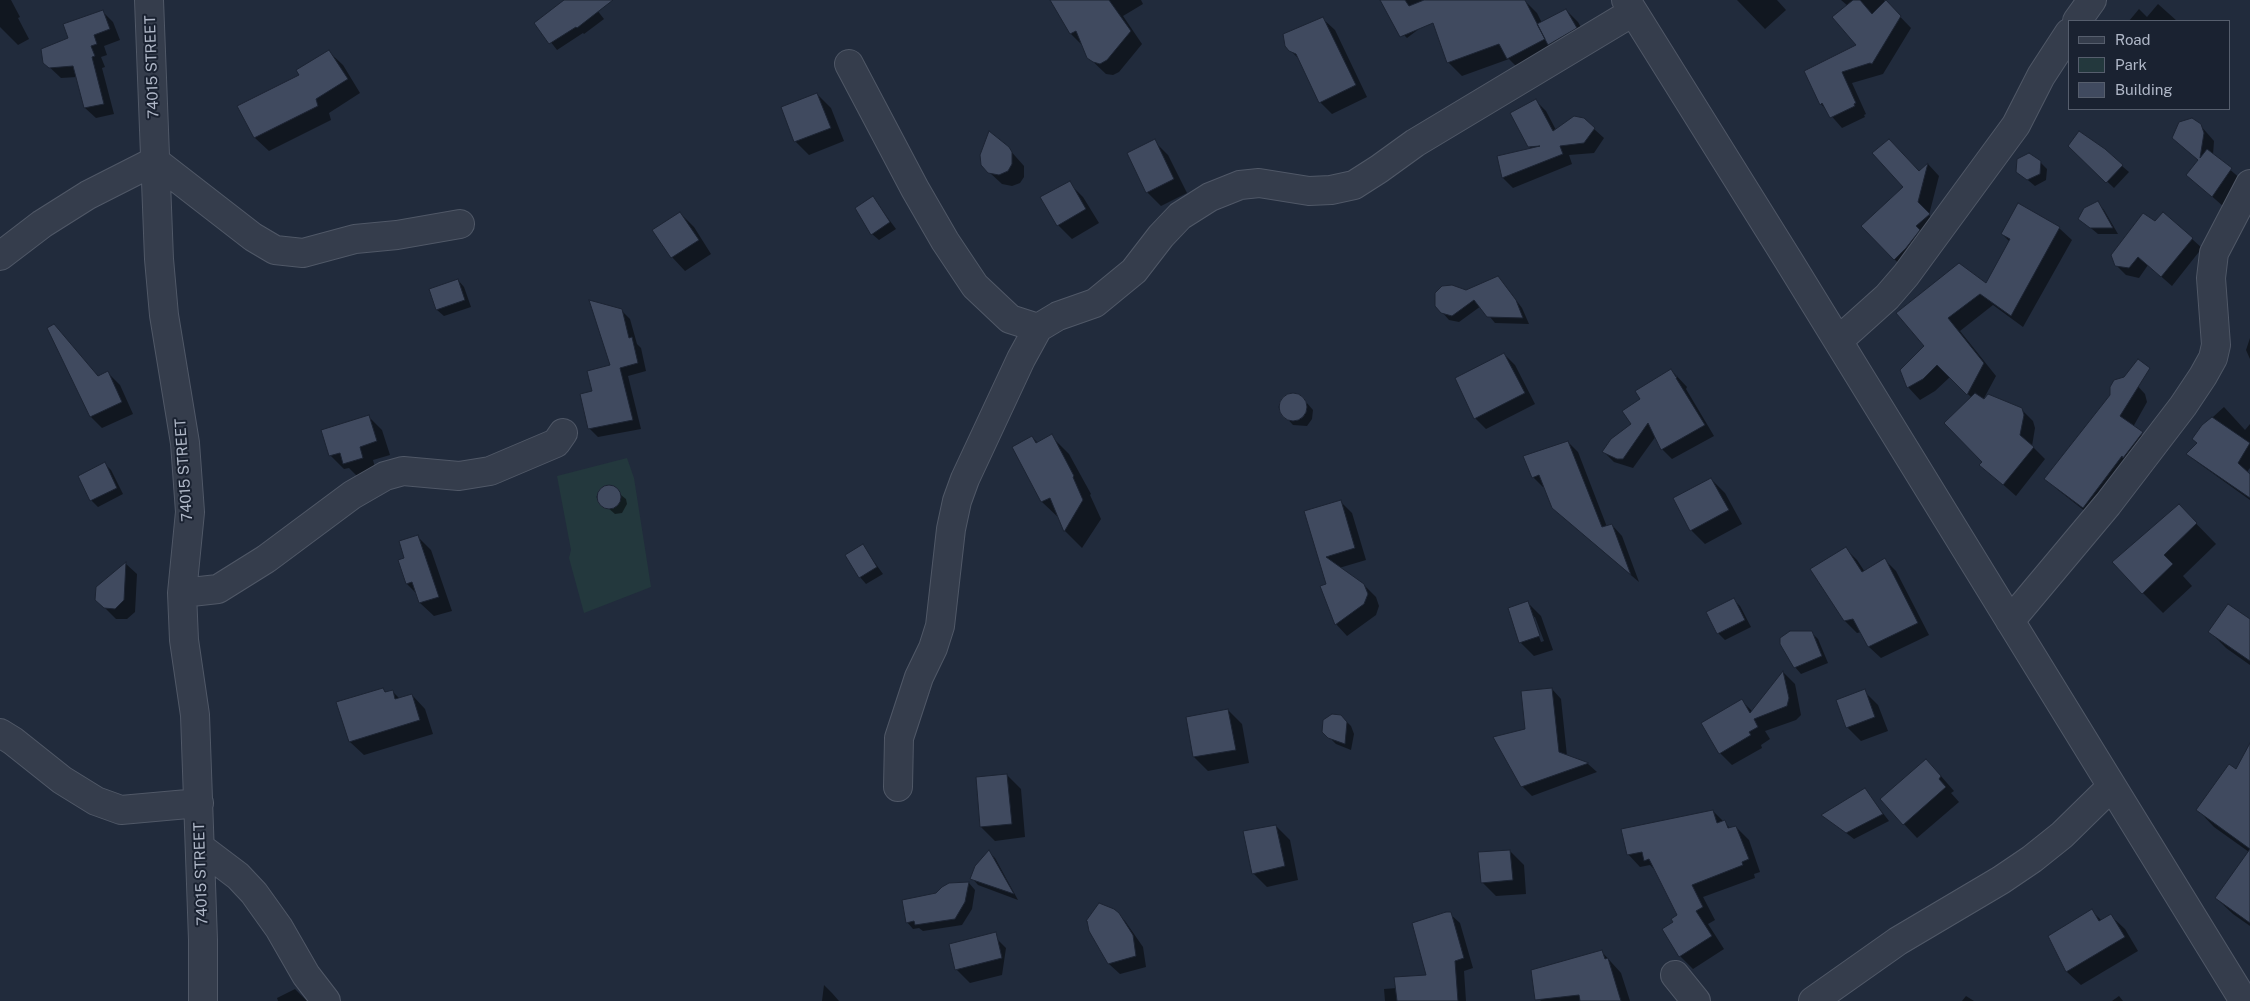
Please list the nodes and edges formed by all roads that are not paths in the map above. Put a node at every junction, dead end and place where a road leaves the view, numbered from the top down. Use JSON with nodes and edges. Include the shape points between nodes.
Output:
{"nodes":[{"id":1,"x":149,"y":0,"type":"edge"},
{"id":2,"x":2092,"y":0,"type":"edge"},
{"id":3,"x":1629,"y":6,"type":"edge"},
{"id":4,"x":2078,"y":20,"type":"edge"},
{"id":5,"x":2068,"y":35,"type":"edge"},
{"id":6,"x":849,"y":64,"type":"dead end"},
{"id":7,"x":155,"y":161,"type":"junction"},
{"id":8,"x":2250,"y":184,"type":"edge"},
{"id":9,"x":460,"y":224,"type":"dead end"},
{"id":10,"x":0,"y":256,"type":"edge"},
{"id":11,"x":1038,"y":328,"type":"junction"},
{"id":12,"x":1838,"y":341,"type":"junction"},
{"id":13,"x":563,"y":433,"type":"dead end"},
{"id":14,"x":182,"y":593,"type":"junction"},
{"id":15,"x":2010,"y":621,"type":"junction"},
{"id":16,"x":0,"y":733,"type":"edge"},
{"id":17,"x":898,"y":787,"type":"dead end"},
{"id":18,"x":2111,"y":787,"type":"junction"},
{"id":19,"x":200,"y":803,"type":"junction"},
{"id":20,"x":201,"y":848,"type":"junction"},
{"id":21,"x":1676,"y":975,"type":"dead end"},
{"id":22,"x":203,"y":1001,"type":"edge"},
{"id":23,"x":326,"y":1001,"type":"edge"},
{"id":24,"x":1696,"y":1001,"type":"edge"},
{"id":25,"x":1813,"y":1001,"type":"edge"},
{"id":26,"x":2244,"y":1001,"type":"edge"}],
"edges":[{"from":1,"to":7,"type":"street","name":"74015 STREET"},
{"from":2,"to":4,"type":"street"},
{"from":3,"to":11,"type":"street","via":[[1354,185],[1308,191],[1259,183],[1240,185],[1210,197],[1180,216],[1160,236],[1134,271],[1095,303],[1058,316]]},
{"from":3,"to":12,"type":"street"},
{"from":5,"to":12,"type":"street","via":[[2041,76],[2016,125],[1906,275],[1887,297]]},
{"from":6,"to":11,"type":"street","via":[[945,242],[975,286],[1010,319]]},
{"from":7,"to":9,"type":"street","via":[[253,238],[275,250],[303,253],[356,239]]},
{"from":7,"to":10,"type":"street","via":[[88,195]]},
{"from":7,"to":14,"type":"street","name":"74015 STREET","via":[[164,315],[185,443],[190,512]]},
{"from":8,"to":15,"type":"street","via":[[2214,253],[2211,278],[2216,345],[2204,376],[2108,504]]},
{"from":11,"to":17,"type":"street","via":[[957,501],[940,626],[899,738]]},
{"from":12,"to":15,"type":"street"},
{"from":13,"to":14,"type":"street","via":[[556,442],[490,471],[459,476],[402,471],[385,476],[352,495],[239,577],[218,589]]},
{"from":14,"to":19,"type":"street","name":"74015 STREET","via":[[184,640],[195,715]]},
{"from":15,"to":18,"type":"street"},
{"from":16,"to":19,"type":"street","via":[[62,780],[96,801],[121,810]]},
{"from":18,"to":25,"type":"street","via":[[2032,859],[1898,941]]},
{"from":18,"to":26,"type":"street"},
{"from":19,"to":20,"type":"street","name":"74015 STREET"},
{"from":20,"to":22,"type":"street","name":"74015 STREET"},
{"from":20,"to":23,"type":"street","via":[[238,876],[254,893]]},
{"from":21,"to":24,"type":"street"}]}
